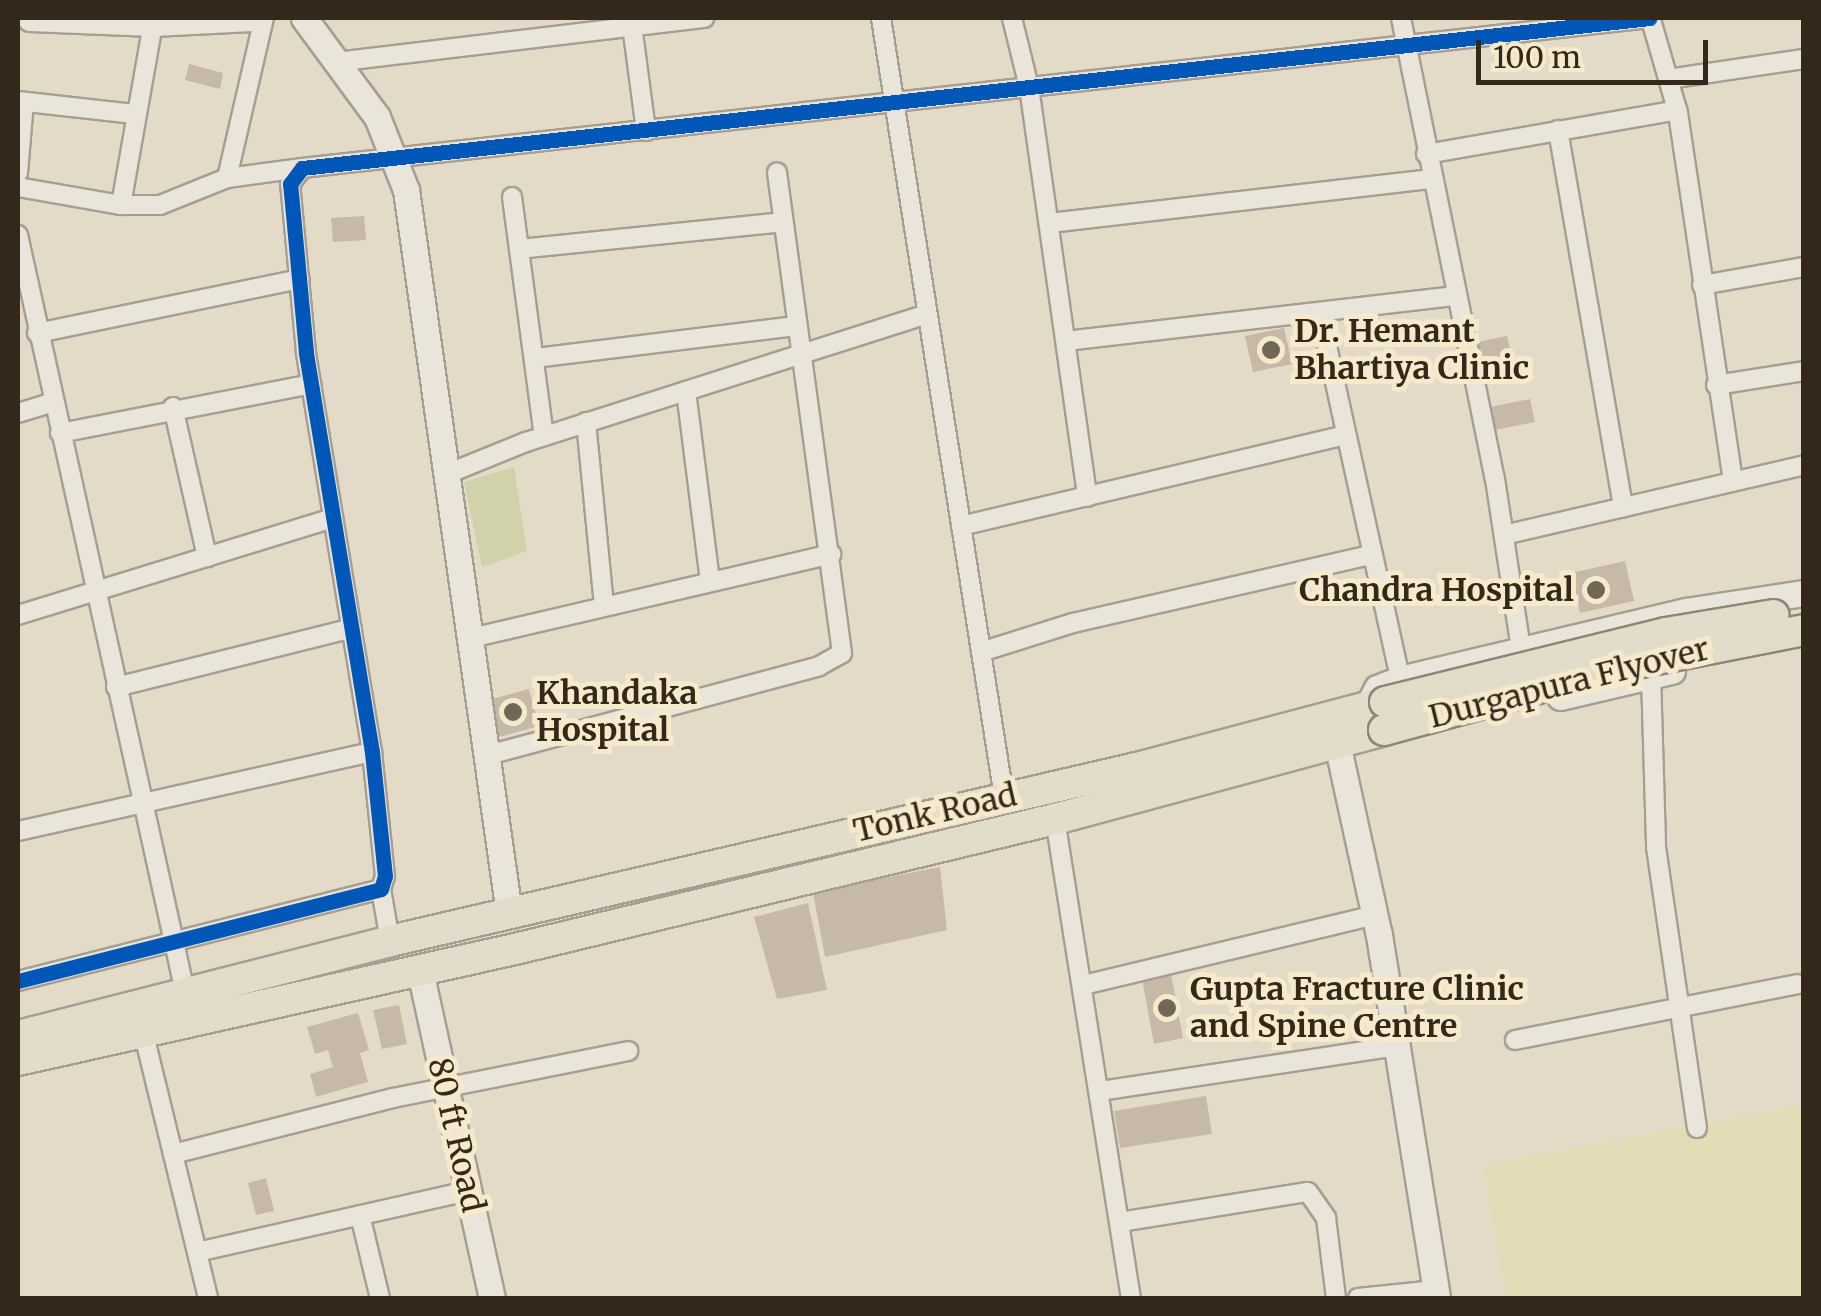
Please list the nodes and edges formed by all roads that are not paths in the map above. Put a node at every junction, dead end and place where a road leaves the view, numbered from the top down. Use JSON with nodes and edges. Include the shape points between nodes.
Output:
{"nodes":[{"id":1,"x":30,"y":18,"type":"edge"},
{"id":2,"x":251,"y":18,"type":"edge"},
{"id":3,"x":264,"y":18,"type":"edge"},
{"id":4,"x":304,"y":18,"type":"edge"},
{"id":5,"x":704,"y":18,"type":"edge"},
{"id":6,"x":880,"y":18,"type":"edge"},
{"id":7,"x":1012,"y":18,"type":"edge"},
{"id":8,"x":1402,"y":18,"type":"edge"},
{"id":9,"x":1650,"y":19,"type":"edge"},
{"id":10,"x":632,"y":22,"type":"edge"},
{"id":11,"x":153,"y":23,"type":"junction"},
{"id":12,"x":1533,"y":25,"type":"edge"},
{"id":13,"x":1405,"y":46,"type":"junction"},
{"id":14,"x":1804,"y":59,"type":"edge"},
{"id":15,"x":335,"y":62,"type":"junction"},
{"id":16,"x":1668,"y":79,"type":"junction"},
{"id":17,"x":1029,"y":87,"type":"junction"},
{"id":18,"x":21,"y":101,"type":"edge"},
{"id":19,"x":892,"y":102,"type":"junction"},
{"id":20,"x":1677,"y":110,"type":"junction"},
{"id":21,"x":134,"y":114,"type":"junction"},
{"id":22,"x":1558,"y":130,"type":"junction"},
{"id":23,"x":646,"y":131,"type":"junction"},
{"id":24,"x":1426,"y":154,"type":"junction"},
{"id":25,"x":397,"y":160,"type":"junction"},
{"id":26,"x":302,"y":168,"type":"junction"},
{"id":27,"x":776,"y":172,"type":"dead end"},
{"id":28,"x":18,"y":173,"type":"edge"},
{"id":29,"x":227,"y":178,"type":"junction"},
{"id":30,"x":1431,"y":179,"type":"junction"},
{"id":31,"x":18,"y":187,"type":"edge"},
{"id":32,"x":512,"y":197,"type":"dead end"},
{"id":33,"x":121,"y":205,"type":"junction"},
{"id":34,"x":783,"y":222,"type":"junction"},
{"id":35,"x":1050,"y":223,"type":"junction"},
{"id":36,"x":18,"y":235,"type":"edge"},
{"id":37,"x":519,"y":250,"type":"junction"},
{"id":38,"x":1804,"y":267,"type":"edge"},
{"id":39,"x":299,"y":279,"type":"junction"},
{"id":40,"x":1702,"y":285,"type":"junction"},
{"id":41,"x":1453,"y":296,"type":"junction"},
{"id":42,"x":24,"y":311,"type":"edge"},
{"id":43,"x":926,"y":314,"type":"junction"},
{"id":44,"x":1320,"y":314,"type":"junction"},
{"id":45,"x":797,"y":326,"type":"junction"},
{"id":46,"x":37,"y":333,"type":"junction"},
{"id":47,"x":1066,"y":341,"type":"junction"},
{"id":48,"x":800,"y":354,"type":"junction"},
{"id":49,"x":535,"y":358,"type":"junction"},
{"id":50,"x":1804,"y":371,"type":"edge"},
{"id":51,"x":311,"y":384,"type":"junction"},
{"id":52,"x":1716,"y":385,"type":"junction"},
{"id":53,"x":686,"y":392,"type":"junction"},
{"id":54,"x":53,"y":402,"type":"junction"},
{"id":55,"x":173,"y":407,"type":"junction"},
{"id":56,"x":18,"y":412,"type":"edge"},
{"id":57,"x":586,"y":422,"type":"junction"},
{"id":58,"x":60,"y":434,"type":"junction"},
{"id":59,"x":1345,"y":435,"type":"junction"},
{"id":60,"x":544,"y":436,"type":"junction"},
{"id":61,"x":1804,"y":465,"type":"edge"},
{"id":62,"x":447,"y":474,"type":"junction"},
{"id":63,"x":1733,"y":481,"type":"junction"},
{"id":64,"x":1087,"y":497,"type":"junction"},
{"id":65,"x":1624,"y":507,"type":"junction"},
{"id":66,"x":333,"y":518,"type":"junction"},
{"id":67,"x":961,"y":526,"type":"junction"},
{"id":68,"x":1504,"y":535,"type":"junction"},
{"id":69,"x":831,"y":554,"type":"junction"},
{"id":70,"x":1370,"y":556,"type":"junction"},
{"id":71,"x":206,"y":557,"type":"junction"},
{"id":72,"x":710,"y":580,"type":"junction"},
{"id":73,"x":96,"y":593,"type":"junction"},
{"id":74,"x":1804,"y":593,"type":"edge"},
{"id":75,"x":1764,"y":599,"type":"junction"},
{"id":76,"x":604,"y":605,"type":"junction"},
{"id":77,"x":1804,"y":610,"type":"edge"},
{"id":78,"x":18,"y":616,"type":"edge"},
{"id":79,"x":352,"y":628,"type":"junction"},
{"id":80,"x":1804,"y":630,"type":"edge"},
{"id":81,"x":471,"y":638,"type":"junction"},
{"id":82,"x":1804,"y":643,"type":"edge"},
{"id":83,"x":1522,"y":648,"type":"junction"},
{"id":84,"x":1772,"y":649,"type":"junction"},
{"id":85,"x":981,"y":652,"type":"junction"},
{"id":86,"x":1651,"y":675,"type":"junction"},
{"id":87,"x":116,"y":687,"type":"junction"},
{"id":88,"x":1384,"y":704,"type":"junction"},
{"id":89,"x":1337,"y":743,"type":"junction"},
{"id":90,"x":372,"y":752,"type":"junction"},
{"id":91,"x":488,"y":755,"type":"junction"},
{"id":92,"x":1004,"y":797,"type":"junction"},
{"id":93,"x":144,"y":805,"type":"junction"},
{"id":94,"x":1055,"y":819,"type":"junction"},
{"id":95,"x":19,"y":826,"type":"edge"},
{"id":96,"x":381,"y":890,"type":"junction"},
{"id":97,"x":509,"y":913,"type":"junction"},
{"id":98,"x":1375,"y":915,"type":"junction"},
{"id":99,"x":390,"y":941,"type":"junction"},
{"id":100,"x":176,"y":945,"type":"junction"},
{"id":101,"x":420,"y":972,"type":"junction"},
{"id":102,"x":18,"y":981,"type":"edge"},
{"id":103,"x":1797,"y":984,"type":"dead end"},
{"id":104,"x":1084,"y":985,"type":"junction"},
{"id":105,"x":186,"y":992,"type":"junction"},
{"id":106,"x":1682,"y":1005,"type":"junction"},
{"id":107,"x":18,"y":1022,"type":"edge"},
{"id":108,"x":144,"y":1035,"type":"junction"},
{"id":109,"x":18,"y":1036,"type":"edge"},
{"id":110,"x":53,"y":1038,"type":"junction"},
{"id":111,"x":1514,"y":1040,"type":"dead end"},
{"id":112,"x":1398,"y":1046,"type":"junction"},
{"id":113,"x":628,"y":1051,"type":"dead end"},
{"id":114,"x":18,"y":1060,"type":"edge"},
{"id":115,"x":18,"y":1080,"type":"edge"},
{"id":116,"x":446,"y":1088,"type":"junction"},
{"id":117,"x":1100,"y":1091,"type":"junction"},
{"id":118,"x":1698,"y":1128,"type":"dead end"},
{"id":119,"x":173,"y":1154,"type":"junction"},
{"id":120,"x":468,"y":1191,"type":"junction"},
{"id":121,"x":360,"y":1215,"type":"junction"},
{"id":122,"x":1120,"y":1222,"type":"junction"},
{"id":123,"x":196,"y":1252,"type":"junction"},
{"id":124,"x":1437,"y":1294,"type":"edge"},
{"id":125,"x":208,"y":1298,"type":"edge"},
{"id":126,"x":380,"y":1298,"type":"edge"},
{"id":127,"x":492,"y":1298,"type":"edge"},
{"id":128,"x":1131,"y":1298,"type":"edge"},
{"id":129,"x":1336,"y":1298,"type":"edge"},
{"id":130,"x":1358,"y":1298,"type":"edge"}],
"edges":[{"from":1,"to":11,"type":"street"},
{"from":2,"to":11,"type":"street"},
{"from":3,"to":29,"type":"street"},
{"from":4,"to":15,"type":"street"},
{"from":5,"to":10,"type":"street"},
{"from":6,"to":19,"type":"street"},
{"from":7,"to":17,"type":"street"},
{"from":8,"to":13,"type":"street"},
{"from":9,"to":12,"type":"street"},
{"from":9,"to":16,"type":"street"},
{"from":10,"to":15,"type":"street"},
{"from":10,"to":23,"type":"street"},
{"from":11,"to":21,"type":"street"},
{"from":12,"to":13,"type":"street"},
{"from":13,"to":17,"type":"street"},
{"from":13,"to":24,"type":"street"},
{"from":14,"to":16,"type":"street"},
{"from":15,"to":25,"type":"street","via":[[377,117]]},
{"from":16,"to":20,"type":"street"},
{"from":17,"to":19,"type":"street"},
{"from":17,"to":35,"type":"street"},
{"from":18,"to":21,"type":"street"},
{"from":18,"to":28,"type":"street"},
{"from":19,"to":23,"type":"street"},
{"from":19,"to":43,"type":"street"},
{"from":20,"to":22,"type":"street"},
{"from":20,"to":40,"type":"street"},
{"from":21,"to":33,"type":"street"},
{"from":22,"to":24,"type":"street"},
{"from":22,"to":65,"type":"street"},
{"from":23,"to":25,"type":"street"},
{"from":24,"to":30,"type":"street"},
{"from":25,"to":26,"type":"street"},
{"from":25,"to":62,"type":"street"},
{"from":26,"to":29,"type":"street"},
{"from":26,"to":39,"type":"street","via":[[290,184]]},
{"from":27,"to":34,"type":"street"},
{"from":29,"to":33,"type":"street","via":[[160,205]]},
{"from":30,"to":35,"type":"street"},
{"from":30,"to":41,"type":"street"},
{"from":31,"to":33,"type":"street"},
{"from":32,"to":37,"type":"street"},
{"from":34,"to":37,"type":"street"},
{"from":34,"to":45,"type":"street"},
{"from":35,"to":47,"type":"street"},
{"from":36,"to":42,"type":"street"},
{"from":37,"to":49,"type":"street"},
{"from":38,"to":40,"type":"street"},
{"from":39,"to":46,"type":"street"},
{"from":39,"to":51,"type":"street"},
{"from":40,"to":52,"type":"street"},
{"from":41,"to":44,"type":"street"},
{"from":41,"to":68,"type":"street"},
{"from":42,"to":46,"type":"street"},
{"from":43,"to":48,"type":"street"},
{"from":43,"to":67,"type":"street"},
{"from":44,"to":47,"type":"street"},
{"from":44,"to":59,"type":"street"},
{"from":45,"to":48,"type":"street"},
{"from":45,"to":49,"type":"street"},
{"from":46,"to":54,"type":"street"},
{"from":47,"to":64,"type":"street"},
{"from":48,"to":53,"type":"street"},
{"from":48,"to":69,"type":"street"},
{"from":49,"to":60,"type":"street"},
{"from":50,"to":52,"type":"street"},
{"from":51,"to":55,"type":"street"},
{"from":51,"to":66,"type":"street"},
{"from":52,"to":63,"type":"street"},
{"from":53,"to":57,"type":"street"},
{"from":53,"to":72,"type":"street"},
{"from":54,"to":56,"type":"street"},
{"from":54,"to":58,"type":"street"},
{"from":55,"to":58,"type":"street"},
{"from":55,"to":71,"type":"street"},
{"from":57,"to":60,"type":"street"},
{"from":57,"to":76,"type":"street"},
{"from":58,"to":73,"type":"street"},
{"from":59,"to":64,"type":"street"},
{"from":59,"to":70,"type":"street"},
{"from":60,"to":62,"type":"street"},
{"from":61,"to":63,"type":"street"},
{"from":62,"to":81,"type":"street"},
{"from":63,"to":65,"type":"street"},
{"from":64,"to":67,"type":"street"},
{"from":65,"to":68,"type":"street"},
{"from":66,"to":71,"type":"street"},
{"from":66,"to":79,"type":"street"},
{"from":67,"to":85,"type":"street"},
{"from":68,"to":83,"type":"street"},
{"from":69,"to":72,"type":"street"},
{"from":69,"to":91,"type":"street","via":[[843,643],[836,661]]},
{"from":70,"to":85,"type":"street","via":[[1073,623]]},
{"from":70,"to":88,"type":"street"},
{"from":71,"to":73,"type":"street"},
{"from":72,"to":76,"type":"street"},
{"from":73,"to":78,"type":"street"},
{"from":73,"to":87,"type":"street"},
{"from":74,"to":75,"type":"street","name":"Tonk Road"},
{"from":75,"to":83,"type":"street","name":"Tonk Road"},
{"from":75,"to":84,"type":"street"},
{"from":76,"to":81,"type":"street"},
{"from":77,"to":88,"type":"main road","name":"Durgapura Flyover","bridge":true,"via":[[1666,632]]},
{"from":79,"to":87,"type":"street"},
{"from":79,"to":90,"type":"street"},
{"from":80,"to":88,"type":"main road","name":"Durgapura Flyover","bridge":true},
{"from":81,"to":91,"type":"street"},
{"from":82,"to":84,"type":"street","name":"Tonk Road"},
{"from":83,"to":88,"type":"street","name":"Tonk Road"},
{"from":84,"to":86,"type":"street","name":"Tonk Road"},
{"from":85,"to":92,"type":"street"},
{"from":86,"to":89,"type":"street","name":"Tonk Road","via":[[1374,747]]},
{"from":86,"to":106,"type":"street","via":[[1656,847]]},
{"from":87,"to":93,"type":"street"},
{"from":88,"to":89,"type":"main road","name":"Durgapura Flyover"},
{"from":88,"to":92,"type":"main road","name":"Tonk Road"},
{"from":89,"to":94,"type":"main road","name":"Tonk Road"},
{"from":89,"to":98,"type":"street"},
{"from":90,"to":93,"type":"street"},
{"from":90,"to":96,"type":"street"},
{"from":91,"to":97,"type":"street"},
{"from":92,"to":97,"type":"main road","name":"Tonk Road"},
{"from":93,"to":95,"type":"street"},
{"from":93,"to":100,"type":"street"},
{"from":94,"to":101,"type":"main road","name":"Tonk Road"},
{"from":94,"to":104,"type":"street"},
{"from":96,"to":99,"type":"street"},
{"from":96,"to":100,"type":"street"},
{"from":97,"to":99,"type":"main road","name":"Tonk Road"},
{"from":98,"to":104,"type":"street"},
{"from":98,"to":112,"type":"street"},
{"from":99,"to":105,"type":"main road","name":"Tonk Road"},
{"from":100,"to":102,"type":"street"},
{"from":100,"to":105,"type":"street"},
{"from":101,"to":108,"type":"main road","name":"Tonk Road"},
{"from":101,"to":116,"type":"street","name":"80 ft Road"},
{"from":103,"to":106,"type":"street"},
{"from":104,"to":117,"type":"street"},
{"from":105,"to":110,"type":"main road","name":"Tonk Road"},
{"from":106,"to":111,"type":"street"},
{"from":106,"to":118,"type":"street"},
{"from":107,"to":110,"type":"main road"},
{"from":108,"to":110,"type":"main road","name":"Tonk Road"},
{"from":108,"to":119,"type":"street"},
{"from":109,"to":110,"type":"main road"},
{"from":110,"to":114,"type":"main road"},
{"from":110,"to":115,"type":"main road"},
{"from":112,"to":117,"type":"street"},
{"from":112,"to":124,"type":"street"},
{"from":113,"to":116,"type":"street"},
{"from":116,"to":119,"type":"street"},
{"from":116,"to":120,"type":"street","name":"80 ft Road"},
{"from":117,"to":122,"type":"street"},
{"from":119,"to":123,"type":"street"},
{"from":120,"to":121,"type":"street"},
{"from":120,"to":127,"type":"street","name":"80 ft Road"},
{"from":121,"to":123,"type":"street"},
{"from":121,"to":126,"type":"street"},
{"from":122,"to":128,"type":"street"},
{"from":122,"to":129,"type":"street","via":[[1308,1192],[1326,1218]]},
{"from":123,"to":125,"type":"street"},
{"from":124,"to":130,"type":"street"}]}
